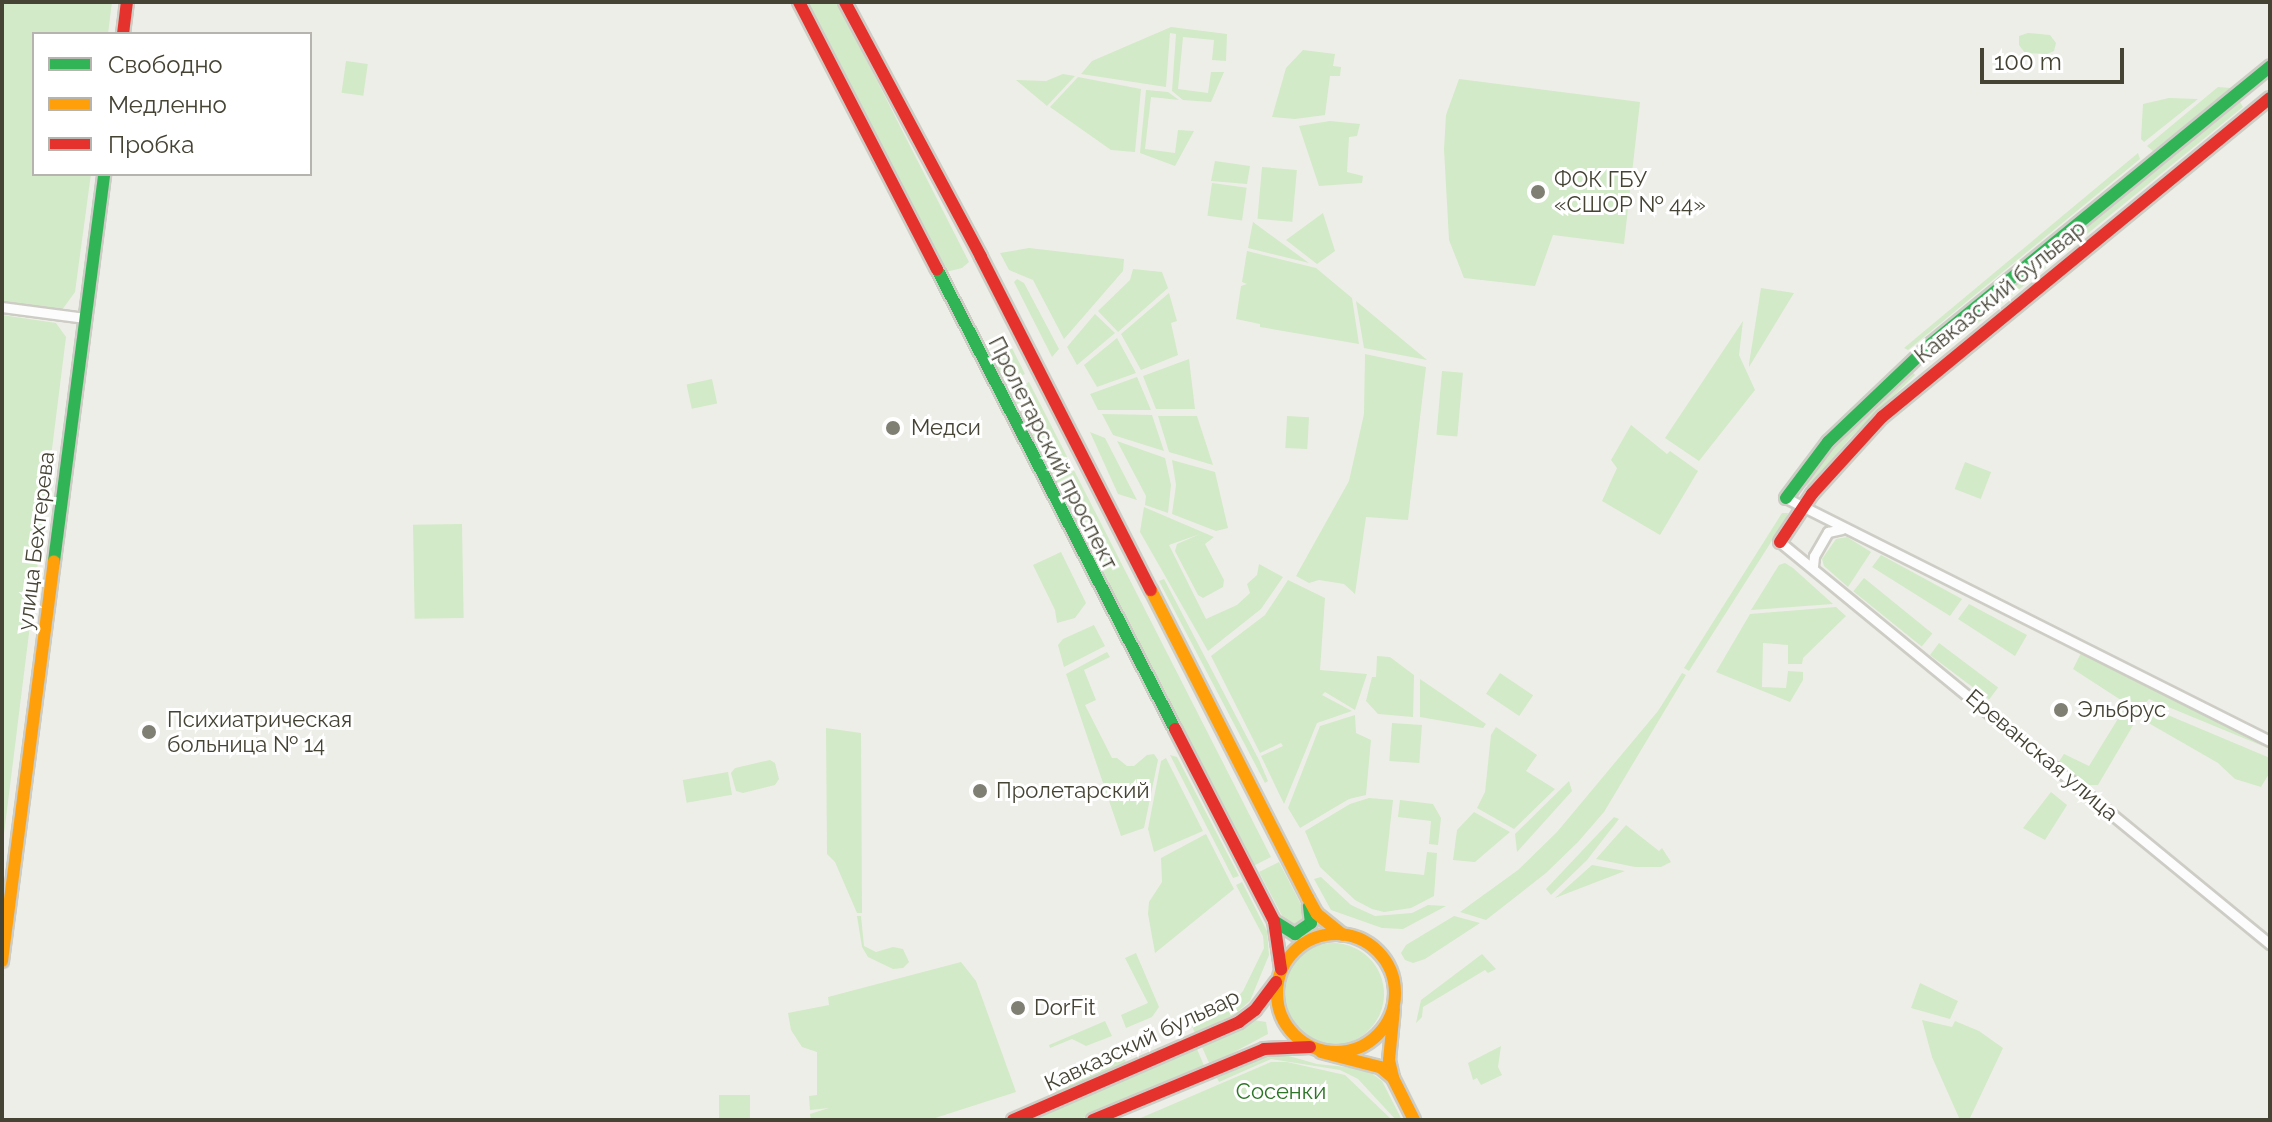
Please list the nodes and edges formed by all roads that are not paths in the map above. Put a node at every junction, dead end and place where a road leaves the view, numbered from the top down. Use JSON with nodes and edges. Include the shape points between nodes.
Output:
{"nodes":[{"id":1,"x":127,"y":2,"type":"edge"},
{"id":2,"x":799,"y":2,"type":"edge"},
{"id":3,"x":845,"y":2,"type":"edge"},
{"id":4,"x":123,"y":32,"type":"edge"},
{"id":5,"x":2270,"y":67,"type":"edge"},
{"id":6,"x":2270,"y":98,"type":"edge"},
{"id":7,"x":104,"y":176,"type":"edge"},
{"id":8,"x":2,"y":307,"type":"edge"},
{"id":9,"x":84,"y":318,"type":"junction"},
{"id":10,"x":1931,"y":344,"type":"junction"},
{"id":11,"x":1947,"y":360,"type":"junction"},
{"id":12,"x":1903,"y":370,"type":"junction"},
{"id":13,"x":1918,"y":385,"type":"junction"},
{"id":14,"x":1786,"y":498,"type":"joint"},
{"id":15,"x":1803,"y":507,"type":"junction"},
{"id":16,"x":1845,"y":529,"type":"junction"},
{"id":17,"x":1780,"y":542,"type":"joint"},
{"id":18,"x":1813,"y":566,"type":"junction"},
{"id":19,"x":2270,"y":741,"type":"edge"},
{"id":20,"x":1308,"y":898,"type":"junction"},
{"id":21,"x":1274,"y":921,"type":"junction"},
{"id":22,"x":1343,"y":935,"type":"junction"},
{"id":23,"x":2270,"y":944,"type":"edge"},
{"id":24,"x":2,"y":961,"type":"edge"},
{"id":25,"x":1279,"y":976,"type":"junction"},
{"id":26,"x":1394,"y":1009,"type":"junction"},
{"id":27,"x":1316,"y":1050,"type":"junction"},
{"id":28,"x":1393,"y":1078,"type":"junction"},
{"id":29,"x":1013,"y":1120,"type":"edge"},
{"id":30,"x":1093,"y":1120,"type":"edge"},
{"id":31,"x":1414,"y":1120,"type":"edge"}],
"edges":[{"from":1,"to":4,"type":"main road"},
{"from":2,"to":21,"type":"main road","name":"Пролетарский проспект"},
{"from":3,"to":20,"type":"main road","name":"Пролетарский проспект"},
{"from":5,"to":10,"type":"main road","name":"Кавказский бульвар"},
{"from":6,"to":11,"type":"main road","name":"Кавказский бульвар"},
{"from":7,"to":9,"type":"main road","name":"улица Бехтерева"},
{"from":8,"to":9,"type":"street"},
{"from":9,"to":24,"type":"main road","name":"улица Бехтерева"},
{"from":10,"to":11,"type":"main road","via":[[1932,361]]},
{"from":10,"to":12,"type":"main road","name":"Кавказский бульвар"},
{"from":11,"to":13,"type":"main road","name":"Кавказский бульвар"},
{"from":12,"to":13,"type":"main road","via":[[1917,369]]},
{"from":12,"to":14,"type":"main road","name":"Кавказский бульвар","via":[[1828,442]]},
{"from":13,"to":15,"type":"main road","name":"Кавказский бульвар","via":[[1850,448]]},
{"from":14,"to":15,"type":"street"},
{"from":15,"to":16,"type":"street"},
{"from":15,"to":17,"type":"main road","name":"Кавказский бульвар"},
{"from":16,"to":18,"type":"street","via":[[1828,532]]},
{"from":16,"to":19,"type":"street"},
{"from":17,"to":18,"type":"street","name":"Ереванская улица"},
{"from":18,"to":23,"type":"street","name":"Ереванская улица"},
{"from":20,"to":21,"type":"main road","via":[[1309,927],[1290,933]]},
{"from":20,"to":22,"type":"main road","name":"Пролетарский проспект","via":[[1317,914]]},
{"from":21,"to":25,"type":"main road","name":"Пролетарский проспект"},
{"from":22,"to":25,"type":"main road","via":[[1304,945]]},
{"from":22,"to":26,"type":"main road","via":[[1362,939],[1389,964]]},
{"from":25,"to":27,"type":"main road","via":[[1282,1016],[1290,1032]]},
{"from":25,"to":29,"type":"main road","name":"Кавказский бульвар","via":[[1255,1010],[1239,1022]]},
{"from":26,"to":27,"type":"main road","via":[[1374,1037],[1347,1049]]},
{"from":26,"to":28,"type":"main road","via":[[1389,1054]]},
{"from":27,"to":28,"type":"main road","via":[[1380,1067]]},
{"from":27,"to":30,"type":"main road","via":[[1264,1049]]},
{"from":28,"to":31,"type":"main road"}]}
